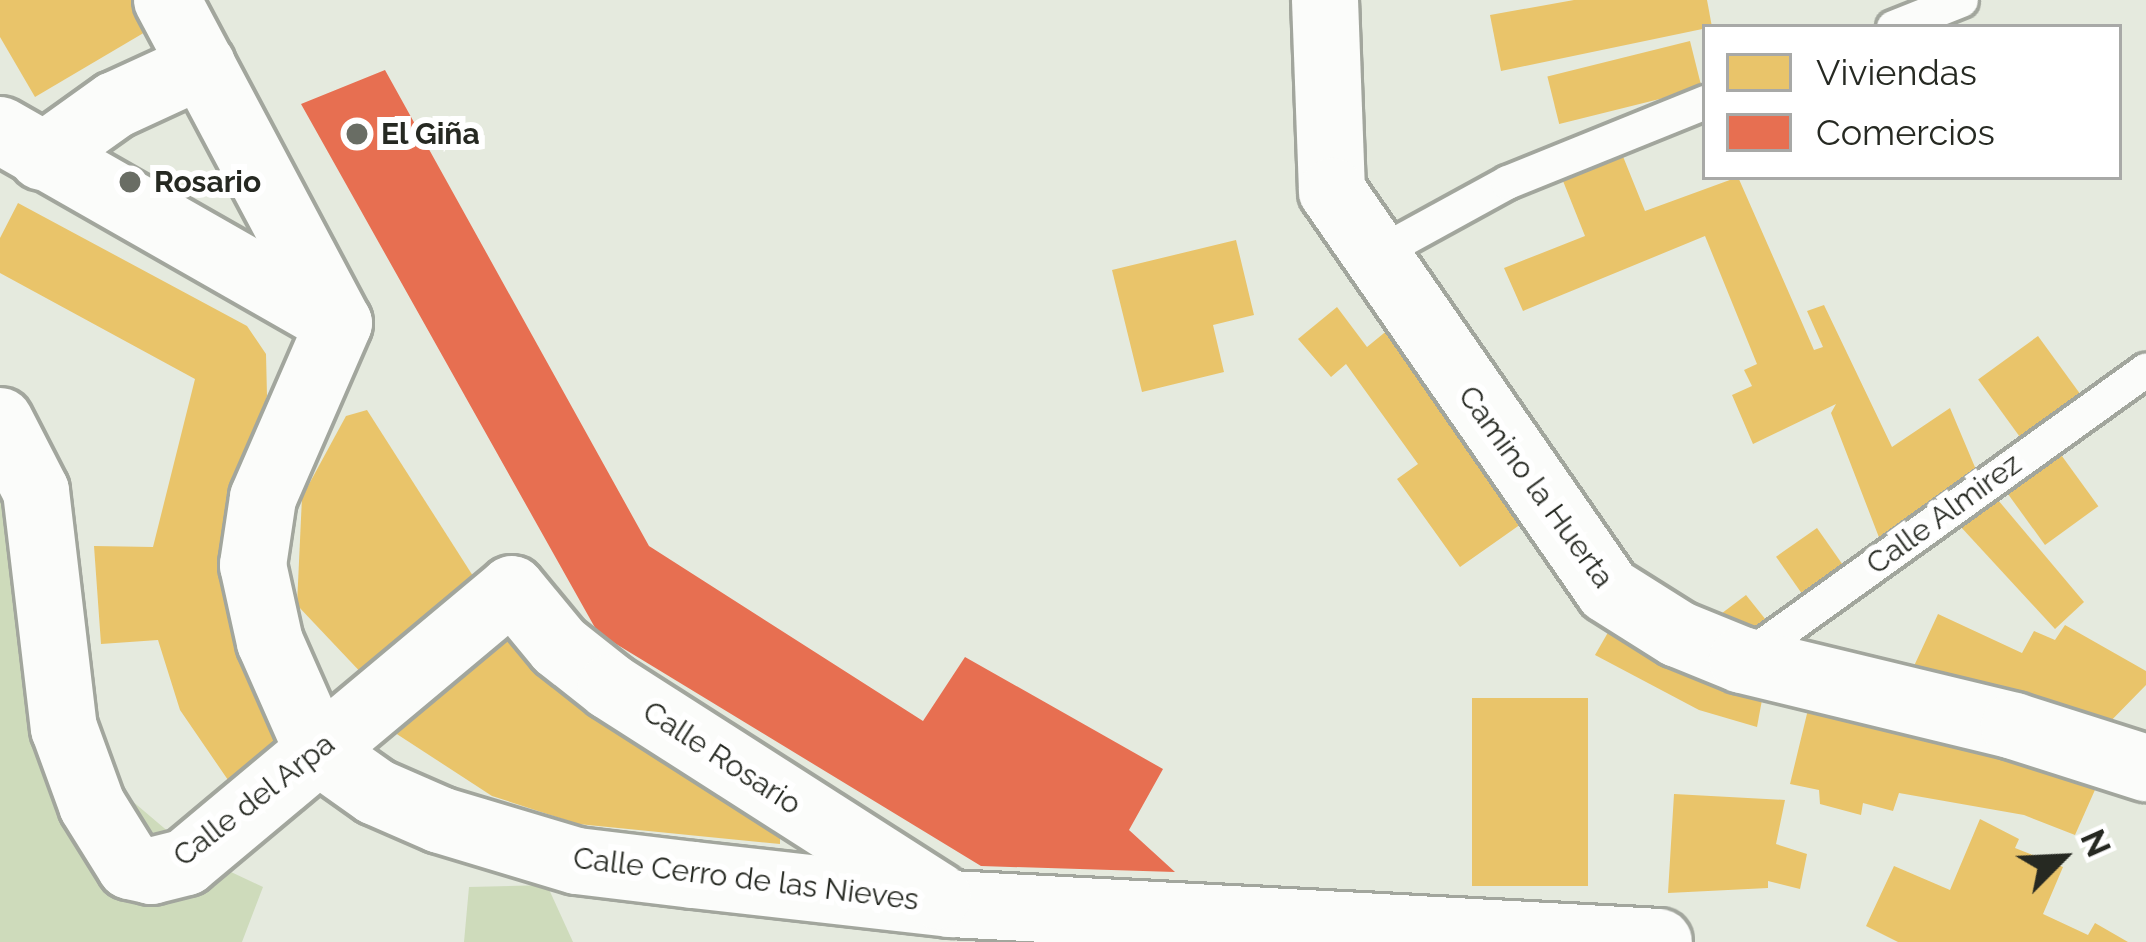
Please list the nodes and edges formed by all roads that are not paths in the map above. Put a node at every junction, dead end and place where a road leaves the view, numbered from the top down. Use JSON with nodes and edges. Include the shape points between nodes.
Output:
{"nodes":[{"id":1,"x":167,"y":0,"type":"edge"},
{"id":2,"x":1325,"y":0,"type":"edge"},
{"id":3,"x":1960,"y":0,"type":"edge"},
{"id":4,"x":1900,"y":24,"type":"edge"},
{"id":5,"x":202,"y":64,"type":"junction"},
{"id":6,"x":1702,"y":104,"type":"edge"},
{"id":7,"x":14,"y":149,"type":"edge"},
{"id":8,"x":1372,"y":256,"type":"junction"},
{"id":9,"x":339,"y":323,"type":"junction"},
{"id":10,"x":2146,"y":369,"type":"edge"},
{"id":11,"x":0,"y":421,"type":"edge"},
{"id":12,"x":512,"y":589,"type":"joint"},
{"id":13,"x":1742,"y":660,"type":"junction"},
{"id":14,"x":318,"y":751,"type":"junction"},
{"id":15,"x":2146,"y":768,"type":"edge"},
{"id":16,"x":952,"y":904,"type":"junction"},
{"id":17,"x":1659,"y":942,"type":"edge"}],
"edges":[{"from":1,"to":5,"type":"street"},
{"from":2,"to":8,"type":"street","name":"Camino la Huerta","via":[[1326,161],[1332,191]]},
{"from":3,"to":4,"type":"lane"},
{"from":5,"to":7,"type":"street"},
{"from":5,"to":9,"type":"street"},
{"from":6,"to":8,"type":"lane","via":[[1507,182]]},
{"from":7,"to":9,"type":"street"},
{"from":8,"to":13,"type":"street","name":"Camino la Huerta","via":[[1608,590],[1678,634]]},
{"from":9,"to":14,"type":"street","via":[[254,532],[260,608]]},
{"from":10,"to":13,"type":"lane","name":"Calle Almirez"},
{"from":11,"to":14,"type":"street","name":"Calle del Arpa","via":[[36,491],[64,728],[92,805],[130,866],[151,872],[186,862]]},
{"from":12,"to":14,"type":"street","name":"Calle del Arpa"},
{"from":12,"to":16,"type":"street","name":"Calle Rosario","via":[[559,646],[611,687]]},
{"from":13,"to":15,"type":"street","name":"Camino la Huerta","via":[[2014,726]]},
{"from":14,"to":16,"type":"street","name":"Calle Cerro de las Nieves","via":[[376,792],[440,820],[577,861]]},
{"from":16,"to":17,"type":"street","name":"Calle Cerro de las Nieves"}]}
